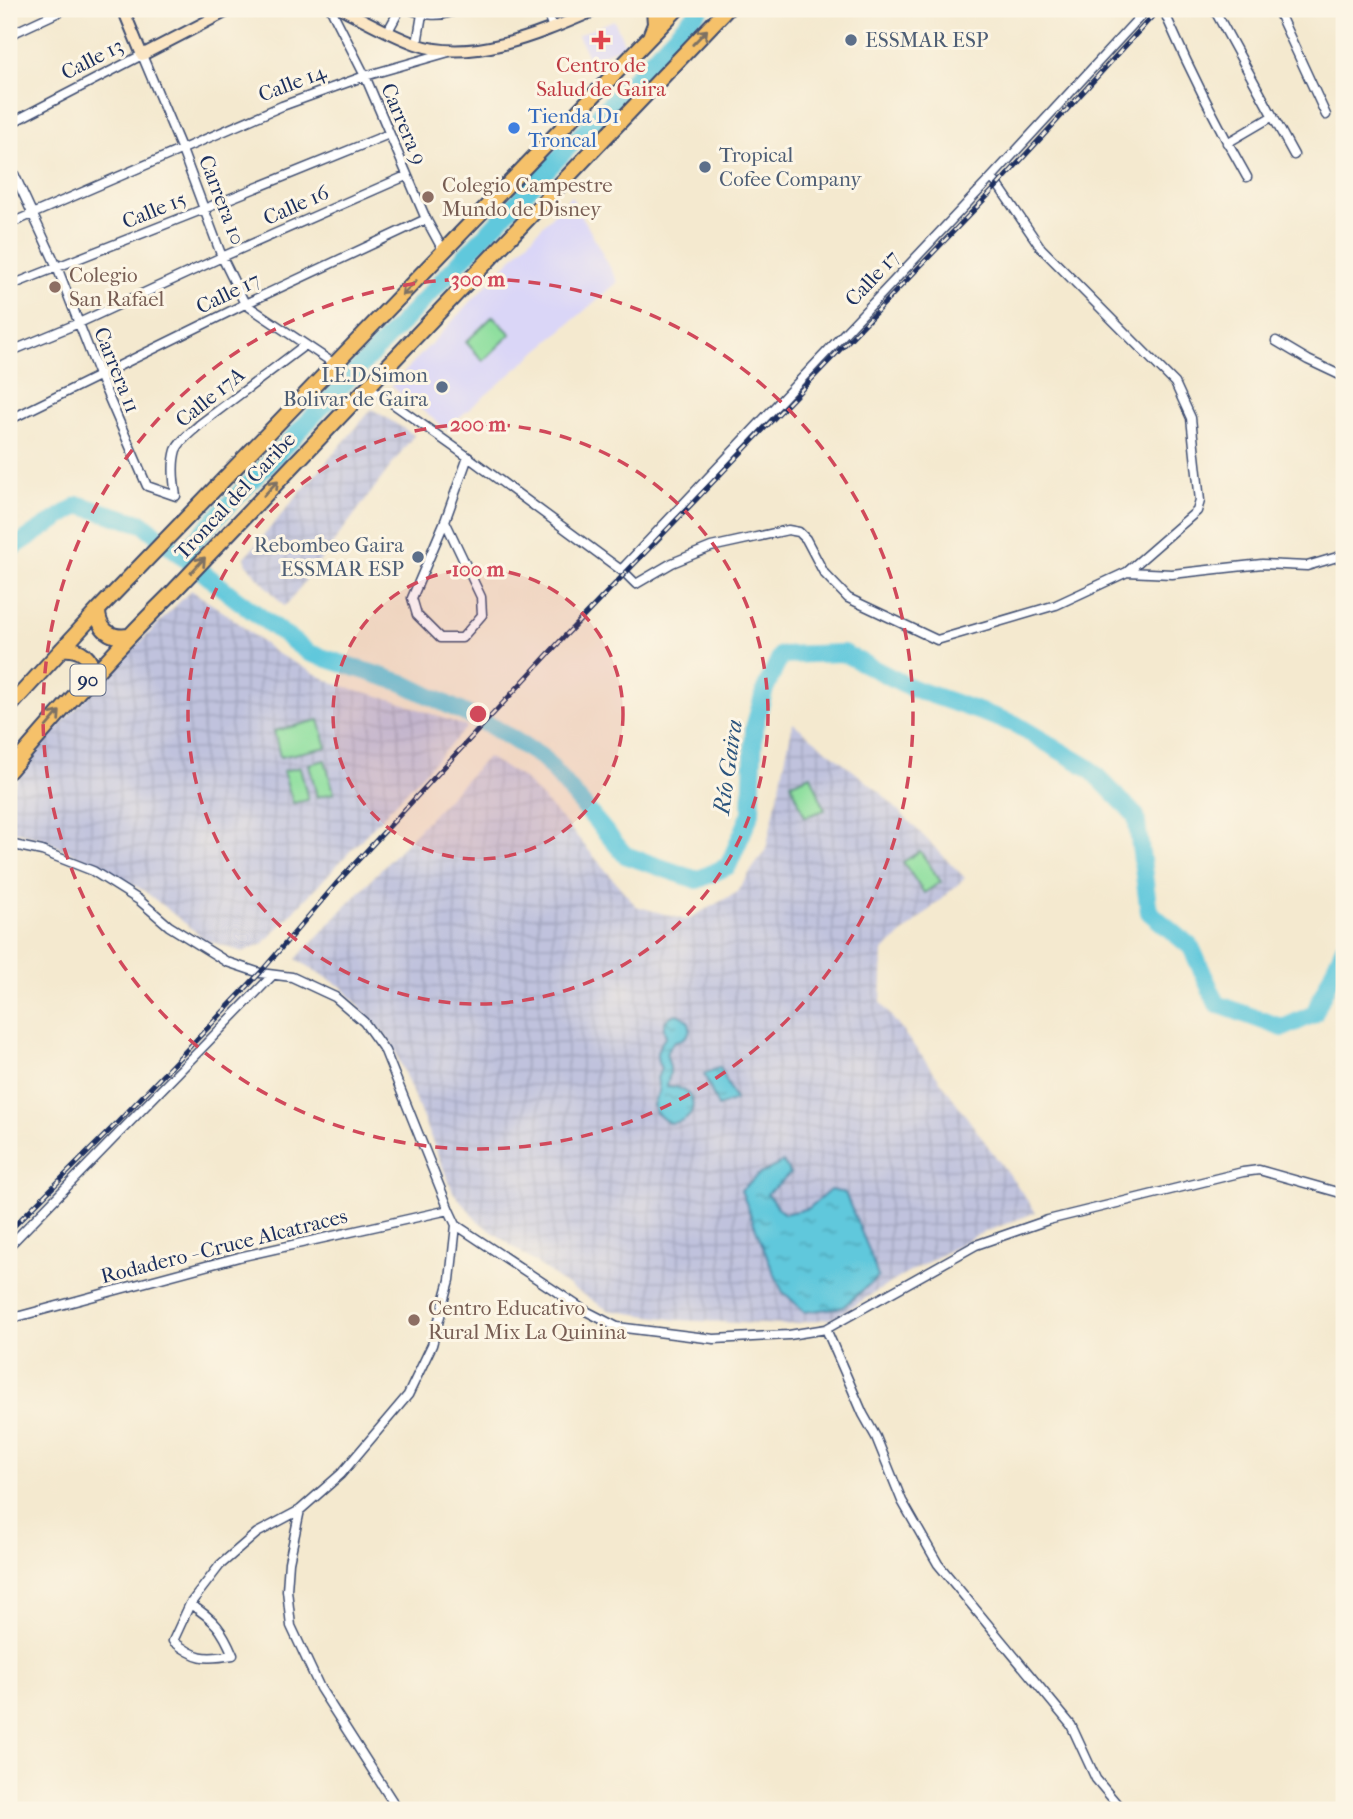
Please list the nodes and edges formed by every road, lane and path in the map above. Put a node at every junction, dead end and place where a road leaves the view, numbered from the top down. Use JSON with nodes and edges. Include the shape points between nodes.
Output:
{"nodes":[{"id":1,"x":65,"y":9,"type":"edge"},
{"id":2,"x":123,"y":9,"type":"edge"},
{"id":3,"x":231,"y":9,"type":"edge"},
{"id":4,"x":331,"y":9,"type":"edge"},
{"id":5,"x":342,"y":9,"type":"edge"},
{"id":6,"x":400,"y":9,"type":"edge"},
{"id":7,"x":409,"y":9,"type":"edge"},
{"id":8,"x":545,"y":9,"type":"edge"},
{"id":9,"x":598,"y":9,"type":"edge"},
{"id":10,"x":654,"y":9,"type":"edge"},
{"id":11,"x":677,"y":9,"type":"edge"},
{"id":12,"x":727,"y":9,"type":"edge"},
{"id":13,"x":1147,"y":9,"type":"edge"},
{"id":14,"x":1169,"y":9,"type":"edge"},
{"id":15,"x":1214,"y":9,"type":"edge"},
{"id":16,"x":1278,"y":9,"type":"edge"},
{"id":17,"x":453,"y":12,"type":"dead end"},
{"id":18,"x":422,"y":14,"type":"junction"},
{"id":19,"x":553,"y":28,"type":"junction"},
{"id":20,"x":388,"y":31,"type":"junction"},
{"id":21,"x":9,"y":35,"type":"edge"},
{"id":22,"x":650,"y":37,"type":"junction"},
{"id":23,"x":417,"y":44,"type":"junction"},
{"id":24,"x":450,"y":52,"type":"junction"},
{"id":25,"x":142,"y":55,"type":"junction"},
{"id":26,"x":365,"y":76,"type":"junction"},
{"id":27,"x":1326,"y":115,"type":"dead end"},
{"id":28,"x":1273,"y":116,"type":"junction"},
{"id":29,"x":9,"y":124,"type":"edge"},
{"id":30,"x":389,"y":134,"type":"junction"},
{"id":31,"x":1227,"y":143,"type":"junction"},
{"id":32,"x":182,"y":150,"type":"junction"},
{"id":33,"x":1294,"y":155,"type":"dead end"},
{"id":34,"x":9,"y":163,"type":"edge"},
{"id":35,"x":406,"y":176,"type":"junction"},
{"id":36,"x":1247,"y":177,"type":"dead end"},
{"id":37,"x":990,"y":178,"type":"junction"},
{"id":38,"x":204,"y":209,"type":"junction"},
{"id":39,"x":33,"y":214,"type":"junction"},
{"id":40,"x":426,"y":219,"type":"junction"},
{"id":41,"x":9,"y":223,"type":"edge"},
{"id":42,"x":444,"y":252,"type":"junction"},
{"id":43,"x":222,"y":257,"type":"junction"},
{"id":44,"x":57,"y":267,"type":"junction"},
{"id":45,"x":9,"y":286,"type":"edge"},
{"id":46,"x":246,"y":304,"type":"junction"},
{"id":47,"x":79,"y":323,"type":"junction"},
{"id":48,"x":1276,"y":341,"type":"dead end"},
{"id":49,"x":305,"y":345,"type":"junction"},
{"id":50,"x":9,"y":352,"type":"edge"},
{"id":51,"x":335,"y":365,"type":"junction"},
{"id":52,"x":99,"y":375,"type":"junction"},
{"id":53,"x":1344,"y":377,"type":"edge"},
{"id":54,"x":368,"y":386,"type":"junction"},
{"id":55,"x":9,"y":420,"type":"edge"},
{"id":56,"x":468,"y":457,"type":"junction"},
{"id":57,"x":176,"y":496,"type":"joint"},
{"id":58,"x":445,"y":521,"type":"junction"},
{"id":59,"x":1344,"y":555,"type":"edge"},
{"id":60,"x":621,"y":570,"type":"junction"},
{"id":61,"x":1127,"y":572,"type":"junction"},
{"id":62,"x":98,"y":610,"type":"junction"},
{"id":63,"x":128,"y":636,"type":"junction"},
{"id":64,"x":62,"y":649,"type":"junction"},
{"id":65,"x":93,"y":675,"type":"junction"},
{"id":66,"x":10,"y":705,"type":"edge"},
{"id":67,"x":9,"y":771,"type":"edge"},
{"id":68,"x":9,"y":844,"type":"edge"},
{"id":69,"x":272,"y":975,"type":"junction"},
{"id":70,"x":1344,"y":1194,"type":"edge"},
{"id":71,"x":449,"y":1210,"type":"junction"},
{"id":72,"x":457,"y":1225,"type":"junction"},
{"id":73,"x":9,"y":1246,"type":"edge"},
{"id":74,"x":9,"y":1319,"type":"edge"},
{"id":75,"x":826,"y":1329,"type":"junction"},
{"id":76,"x":300,"y":1510,"type":"junction"},
{"id":77,"x":191,"y":1604,"type":"junction"},
{"id":78,"x":398,"y":1810,"type":"edge"},
{"id":79,"x":1122,"y":1810,"type":"edge"}],
"edges":[{"from":1,"to":21,"type":"street"},
{"from":2,"to":25,"type":"main road","name":"Carrera 10"},
{"from":3,"to":25,"type":"main road","name":"Calle 13"},
{"from":4,"to":26,"type":"street","name":"Carrera 9"},
{"from":5,"to":20,"type":"main road"},
{"from":6,"to":20,"type":"street"},
{"from":7,"to":18,"type":"street"},
{"from":8,"to":19,"type":"street"},
{"from":9,"to":19,"type":"main road","name":"Calle 14"},
{"from":10,"to":22,"type":"highway"},
{"from":11,"to":22,"type":"highway","name":"Troncal del Caribe","number":"90"},
{"from":54,"to":12,"type":"highway","name":"Troncal del Caribe","number":"90","one_way":true},
{"from":13,"to":37,"type":"street","name":"Calle 17"},
{"from":14,"to":31,"type":"street","via":[[1167,18]]},
{"from":15,"to":28,"type":"street"},
{"from":16,"to":27,"type":"street"},
{"from":17,"to":18,"type":"street"},
{"from":18,"to":23,"type":"street"},
{"from":19,"to":24,"type":"main road","name":"Calle 14","via":[[506,44]]},
{"from":20,"to":23,"type":"main road"},
{"from":22,"to":42,"type":"highway","name":"Troncal del Caribe","number":"90"},
{"from":23,"to":24,"type":"main road"},
{"from":24,"to":26,"type":"street","name":"Calle 14"},
{"from":25,"to":29,"type":"street","name":"Calle 13"},
{"from":25,"to":32,"type":"street","name":"Carrera 10"},
{"from":26,"to":30,"type":"street","name":"Carrera 9"},
{"from":26,"to":32,"type":"street","name":"Calle 14"},
{"from":28,"to":31,"type":"street"},
{"from":28,"to":33,"type":"street"},
{"from":30,"to":35,"type":"street","name":"Carrera 9"},
{"from":30,"to":38,"type":"street","name":"Calle 15"},
{"from":31,"to":36,"type":"street"},
{"from":32,"to":38,"type":"street","name":"Carrera 10"},
{"from":32,"to":39,"type":"street","name":"Calle 14"},
{"from":34,"to":39,"type":"street","name":"Carrera 11"},
{"from":35,"to":40,"type":"street","name":"Carrera 9"},
{"from":35,"to":43,"type":"street","name":"Calle 16"},
{"from":37,"to":60,"type":"street","name":"Calle 17"},
{"from":37,"to":61,"type":"street","via":[[1041,248],[1175,383],[1191,418],[1200,501],[1197,511]]},
{"from":38,"to":43,"type":"street","name":"Carrera 10"},
{"from":38,"to":44,"type":"street","name":"Calle 15"},
{"from":39,"to":41,"type":"street","name":"Calle 14"},
{"from":39,"to":44,"type":"street","name":"Carrera 11"},
{"from":40,"to":42,"type":"street","name":"Carrera 9"},
{"from":40,"to":46,"type":"street","name":"Calle 17"},
{"from":42,"to":51,"type":"highway","name":"Troncal del Caribe","number":"90","one_way":true},
{"from":43,"to":46,"type":"street","name":"Carrera 10"},
{"from":43,"to":47,"type":"street","name":"Calle 16"},
{"from":44,"to":45,"type":"street","name":"Calle 15"},
{"from":44,"to":47,"type":"street","name":"Carrera 11"},
{"from":46,"to":49,"type":"street","name":"Carrera 10"},
{"from":46,"to":52,"type":"street","name":"Calle 17"},
{"from":47,"to":50,"type":"street","name":"Calle 16"},
{"from":47,"to":52,"type":"street","name":"Carrera 11"},
{"from":48,"to":53,"type":"street"},
{"from":49,"to":51,"type":"street","name":"Carrera 10"},
{"from":49,"to":57,"type":"street","name":"Calle 17A","via":[[185,438],[176,450]]},
{"from":51,"to":62,"type":"highway","name":"Troncal del Caribe","number":"90"},
{"from":52,"to":55,"type":"street","name":"Calle 17"},
{"from":52,"to":57,"type":"street","name":"Carrera 11","via":[[147,486]]},
{"from":54,"to":56,"type":"street"},
{"from":63,"to":54,"type":"highway","name":"Troncal del Caribe","number":"90","one_way":true},
{"from":56,"to":58,"type":"street"},
{"from":56,"to":60,"type":"street"},
{"from":58,"to":58,"type":"street","via":[[412,598],[417,615],[440,638],[462,638],[482,615],[481,597]]},
{"from":59,"to":61,"type":"street","via":[[1307,566]]},
{"from":60,"to":61,"type":"street","via":[[636,584],[711,547],[799,531],[824,573],[848,598],[937,640],[1056,605]]},
{"from":62,"to":63,"type":"highway","via":[[100,624],[109,634]]},
{"from":62,"to":64,"type":"highway","name":"Troncal del Caribe","number":"90"},
{"from":63,"to":65,"type":"highway","name":"Troncal del Caribe","number":"90"},
{"from":64,"to":65,"type":"highway","via":[[82,652]]},
{"from":64,"to":66,"type":"highway","name":"Troncal del Caribe","number":"90"},
{"from":67,"to":65,"type":"highway","name":"Troncal del Caribe","number":"90","one_way":true},
{"from":68,"to":69,"type":"street","via":[[93,871],[202,948],[227,962]]},
{"from":69,"to":71,"type":"street","via":[[292,977],[335,997],[364,1022],[385,1051]]},
{"from":69,"to":73,"type":"street"},
{"from":70,"to":75,"type":"street","via":[[1259,1170],[1243,1171],[1048,1220],[976,1245]]},
{"from":71,"to":72,"type":"street"},
{"from":71,"to":74,"type":"street","name":"Rodadero - Cruce Alcatraces","via":[[239,1257]]},
{"from":72,"to":75,"type":"street","via":[[584,1310],[617,1326],[714,1339]]},
{"from":72,"to":76,"type":"street","via":[[450,1280],[432,1345],[408,1395],[341,1474]]},
{"from":75,"to":79,"type":"street","via":[[902,1501],[938,1564],[1071,1725],[1096,1779]]},
{"from":76,"to":77,"type":"street","via":[[257,1534],[220,1565]]},
{"from":76,"to":78,"type":"street","via":[[289,1562],[291,1626],[320,1688]]},
{"from":77,"to":77,"type":"street","via":[[173,1641],[190,1654],[212,1659],[233,1655],[224,1634]]}]}
